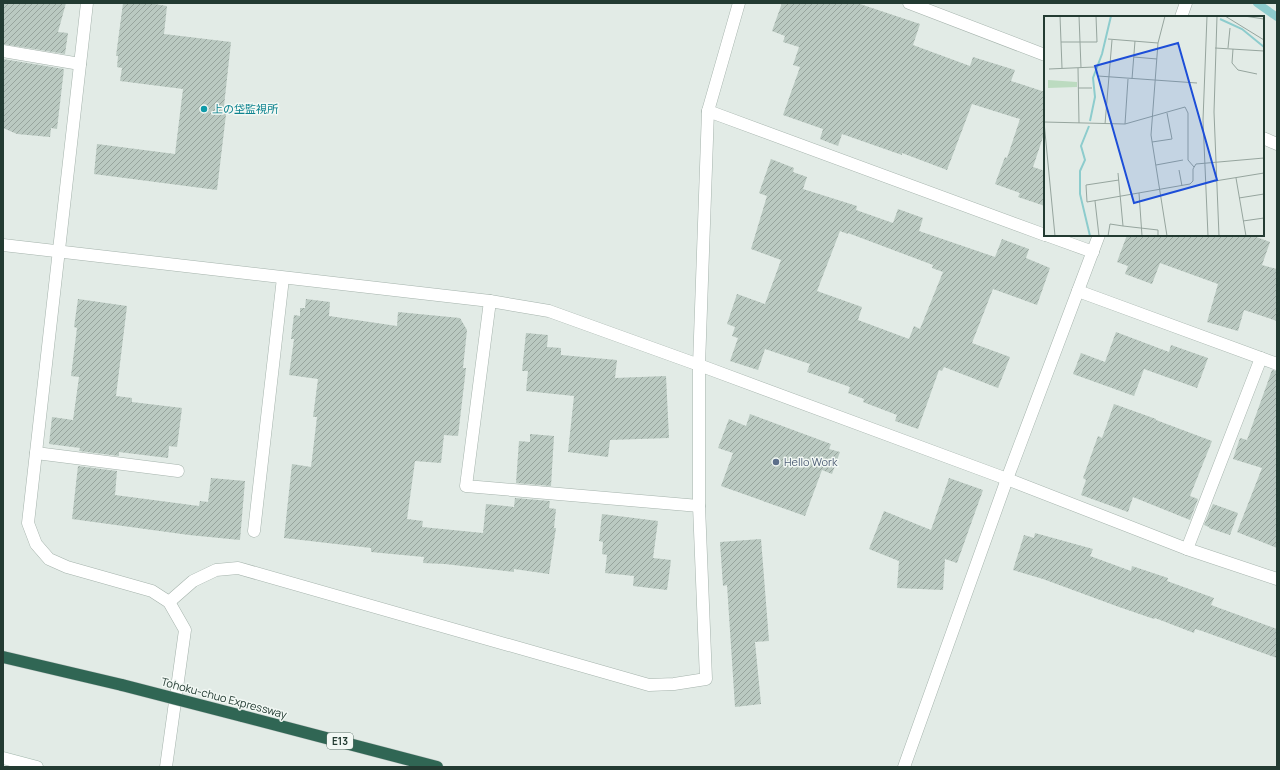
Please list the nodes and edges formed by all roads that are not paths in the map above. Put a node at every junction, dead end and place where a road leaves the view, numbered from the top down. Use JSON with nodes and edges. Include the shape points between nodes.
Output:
{"nodes":[{"id":1,"x":87,"y":3,"type":"edge"},
{"id":2,"x":739,"y":3,"type":"edge"},
{"id":3,"x":909,"y":3,"type":"edge"},
{"id":4,"x":1186,"y":3,"type":"edge"},
{"id":5,"x":1181,"y":16,"type":"edge"},
{"id":6,"x":3,"y":50,"type":"edge"},
{"id":7,"x":1044,"y":55,"type":"edge"},
{"id":8,"x":80,"y":64,"type":"junction"},
{"id":9,"x":708,"y":111,"type":"junction"},
{"id":10,"x":1264,"y":138,"type":"edge"},
{"id":11,"x":1277,"y":144,"type":"edge"},
{"id":12,"x":1044,"y":234,"type":"edge"},
{"id":13,"x":1049,"y":236,"type":"edge"},
{"id":14,"x":1099,"y":236,"type":"edge"},
{"id":15,"x":3,"y":245,"type":"edge"},
{"id":16,"x":59,"y":252,"type":"junction"},
{"id":17,"x":1093,"y":252,"type":"junction"},
{"id":18,"x":282,"y":278,"type":"junction"},
{"id":19,"x":1078,"y":291,"type":"junction"},
{"id":20,"x":490,"y":301,"type":"junction"},
{"id":21,"x":1261,"y":358,"type":"junction"},
{"id":22,"x":1277,"y":364,"type":"edge"},
{"id":23,"x":699,"y":365,"type":"junction"},
{"id":24,"x":36,"y":453,"type":"junction"},
{"id":25,"x":178,"y":471,"type":"dead end"},
{"id":26,"x":1008,"y":480,"type":"junction"},
{"id":27,"x":699,"y":506,"type":"junction"},
{"id":28,"x":254,"y":531,"type":"dead end"},
{"id":29,"x":1187,"y":548,"type":"junction"},
{"id":30,"x":1277,"y":579,"type":"edge"},
{"id":31,"x":169,"y":602,"type":"junction"},
{"id":32,"x":3,"y":657,"type":"edge"},
{"id":33,"x":3,"y":758,"type":"edge"},
{"id":34,"x":37,"y":767,"type":"edge"},
{"id":35,"x":166,"y":767,"type":"edge"},
{"id":36,"x":437,"y":767,"type":"edge"},
{"id":37,"x":904,"y":767,"type":"edge"}],
"edges":[{"from":1,"to":8,"type":"street"},
{"from":2,"to":9,"type":"street"},
{"from":3,"to":7,"type":"street"},
{"from":4,"to":5,"type":"street"},
{"from":6,"to":8,"type":"street"},
{"from":8,"to":16,"type":"street"},
{"from":9,"to":12,"type":"street"},
{"from":9,"to":23,"type":"street"},
{"from":10,"to":11,"type":"street"},
{"from":13,"to":17,"type":"street"},
{"from":14,"to":17,"type":"street"},
{"from":15,"to":16,"type":"street"},
{"from":16,"to":18,"type":"street"},
{"from":16,"to":24,"type":"street"},
{"from":17,"to":19,"type":"street"},
{"from":18,"to":20,"type":"street"},
{"from":18,"to":28,"type":"street"},
{"from":19,"to":21,"type":"street"},
{"from":19,"to":26,"type":"street"},
{"from":20,"to":23,"type":"street","via":[[550,311]]},
{"from":20,"to":27,"type":"street","via":[[466,486]]},
{"from":21,"to":22,"type":"street"},
{"from":21,"to":29,"type":"street"},
{"from":23,"to":26,"type":"street"},
{"from":23,"to":27,"type":"street"},
{"from":24,"to":25,"type":"street"},
{"from":24,"to":31,"type":"street","via":[[28,523],[36,544],[49,559],[67,567],[152,591]]},
{"from":26,"to":29,"type":"street"},
{"from":26,"to":37,"type":"street"},
{"from":27,"to":31,"type":"street","via":[[706,679],[649,685],[238,568],[216,570],[193,581]]},
{"from":29,"to":30,"type":"street"},
{"from":31,"to":35,"type":"street","via":[[185,630]]},
{"from":32,"to":36,"type":"highway","name":"Tohoku-chuo Expressway","number":"E13","bridge":true,"via":[[122,685]]},
{"from":33,"to":34,"type":"street"}]}
